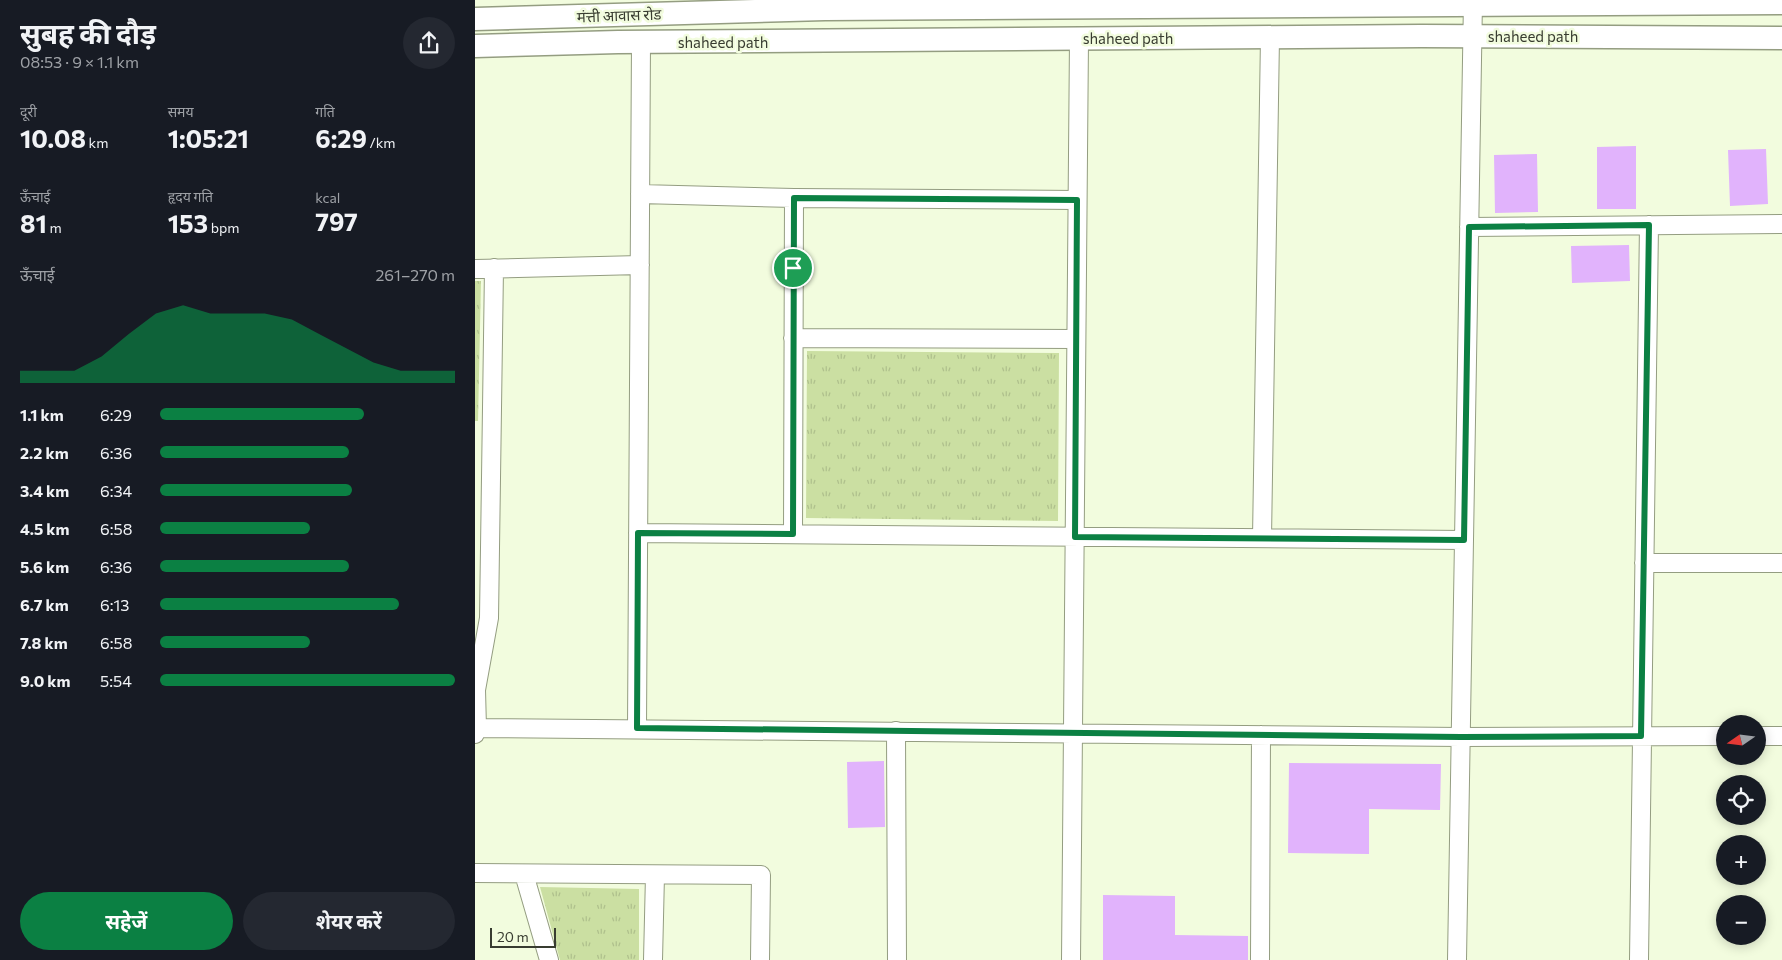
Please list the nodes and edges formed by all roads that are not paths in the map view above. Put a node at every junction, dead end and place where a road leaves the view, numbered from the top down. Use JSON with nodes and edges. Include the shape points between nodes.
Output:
{"nodes":[{"id":1,"x":1473,"y":2,"type":"edge"},
{"id":2,"x":1279,"y":3,"type":"edge"},
{"id":3,"x":1782,"y":3,"type":"edge"},
{"id":4,"x":779,"y":5,"type":"edge"},
{"id":5,"x":475,"y":19,"type":"edge"},
{"id":6,"x":1472,"y":36,"type":"junction"},
{"id":7,"x":1270,"y":37,"type":"junction"},
{"id":8,"x":1079,"y":38,"type":"junction"},
{"id":9,"x":1782,"y":38,"type":"edge"},
{"id":10,"x":641,"y":42,"type":"junction"},
{"id":11,"x":475,"y":46,"type":"edge"},
{"id":12,"x":640,"y":194,"type":"junction"},
{"id":13,"x":794,"y":198,"type":"junction"},
{"id":14,"x":1077,"y":200,"type":"junction"},
{"id":15,"x":1782,"y":224,"type":"edge"},
{"id":16,"x":1649,"y":225,"type":"junction"},
{"id":17,"x":1469,"y":227,"type":"junction"},
{"id":18,"x":640,"y":265,"type":"junction"},
{"id":19,"x":495,"y":268,"type":"junction"},
{"id":20,"x":475,"y":269,"type":"edge"},
{"id":21,"x":793,"y":338,"type":"junction"},
{"id":22,"x":1076,"y":339,"type":"junction"},
{"id":23,"x":483,"y":432,"type":"edge"},
{"id":24,"x":638,"y":533,"type":"junction"},
{"id":25,"x":793,"y":534,"type":"junction"},
{"id":26,"x":1075,"y":537,"type":"junction"},
{"id":27,"x":1263,"y":538,"type":"junction"},
{"id":28,"x":1464,"y":540,"type":"junction"},
{"id":29,"x":482,"y":558,"type":"edge"},
{"id":30,"x":1644,"y":563,"type":"junction"},
{"id":31,"x":1782,"y":563,"type":"edge"},
{"id":32,"x":476,"y":689,"type":"edge"},
{"id":33,"x":637,"y":728,"type":"junction"},
{"id":34,"x":476,"y":731,"type":"edge"},
{"id":35,"x":896,"y":731,"type":"junction"},
{"id":36,"x":1073,"y":733,"type":"junction"},
{"id":37,"x":1261,"y":735,"type":"junction"},
{"id":38,"x":1641,"y":736,"type":"junction"},
{"id":39,"x":1716,"y":736,"type":"edge"},
{"id":40,"x":1766,"y":736,"type":"edge"},
{"id":41,"x":1782,"y":736,"type":"edge"},
{"id":42,"x":1461,"y":737,"type":"junction"},
{"id":43,"x":475,"y":873,"type":"edge"},
{"id":44,"x":524,"y":874,"type":"junction"},
{"id":45,"x":655,"y":874,"type":"junction"},
{"id":46,"x":549,"y":960,"type":"edge"},
{"id":47,"x":653,"y":960,"type":"edge"},
{"id":48,"x":760,"y":960,"type":"edge"},
{"id":49,"x":897,"y":960,"type":"edge"},
{"id":50,"x":1071,"y":960,"type":"edge"},
{"id":51,"x":1260,"y":960,"type":"edge"},
{"id":52,"x":1457,"y":960,"type":"edge"},
{"id":53,"x":1639,"y":960,"type":"edge"}],
"edges":[{"from":1,"to":2,"type":"street","name":"मंत्ती आवास रोड"},
{"from":1,"to":3,"type":"street","name":"मंत्ती आवास रोड"},
{"from":1,"to":6,"type":"street"},
{"from":2,"to":4,"type":"street","name":"मंत्ती आवास रोड"},
{"from":4,"to":5,"type":"street","name":"मंत्ती आवास रोड"},
{"from":6,"to":7,"type":"street","name":"shaheed path"},
{"from":6,"to":9,"type":"street","name":"shaheed path"},
{"from":6,"to":17,"type":"street"},
{"from":7,"to":8,"type":"street","name":"shaheed path"},
{"from":7,"to":27,"type":"street"},
{"from":8,"to":10,"type":"street","name":"shaheed path"},
{"from":8,"to":14,"type":"street"},
{"from":10,"to":11,"type":"street","name":"shaheed path"},
{"from":10,"to":12,"type":"street"},
{"from":12,"to":13,"type":"street"},
{"from":12,"to":18,"type":"street"},
{"from":13,"to":14,"type":"street"},
{"from":13,"to":21,"type":"street"},
{"from":14,"to":22,"type":"street"},
{"from":15,"to":16,"type":"street"},
{"from":16,"to":17,"type":"street"},
{"from":16,"to":30,"type":"street"},
{"from":17,"to":28,"type":"street"},
{"from":18,"to":19,"type":"street"},
{"from":18,"to":24,"type":"street"},
{"from":19,"to":20,"type":"street"},
{"from":19,"to":23,"type":"street"},
{"from":21,"to":22,"type":"street"},
{"from":21,"to":25,"type":"street"},
{"from":22,"to":26,"type":"street"},
{"from":23,"to":29,"type":"street"},
{"from":24,"to":25,"type":"street"},
{"from":24,"to":33,"type":"street"},
{"from":25,"to":26,"type":"street"},
{"from":26,"to":27,"type":"street"},
{"from":26,"to":36,"type":"street"},
{"from":27,"to":28,"type":"street"},
{"from":28,"to":42,"type":"street"},
{"from":29,"to":32,"type":"street","via":[[489,618]]},
{"from":30,"to":31,"type":"street"},
{"from":30,"to":38,"type":"street"},
{"from":32,"to":34,"type":"street"},
{"from":33,"to":34,"type":"street"},
{"from":33,"to":35,"type":"street"},
{"from":35,"to":36,"type":"street"},
{"from":35,"to":49,"type":"street"},
{"from":36,"to":37,"type":"street"},
{"from":36,"to":50,"type":"street"},
{"from":37,"to":42,"type":"street"},
{"from":37,"to":51,"type":"street"},
{"from":38,"to":39,"type":"street"},
{"from":38,"to":42,"type":"street"},
{"from":38,"to":53,"type":"street"},
{"from":40,"to":41,"type":"street"},
{"from":42,"to":52,"type":"street"},
{"from":43,"to":44,"type":"street"},
{"from":44,"to":45,"type":"street"},
{"from":44,"to":46,"type":"street"},
{"from":45,"to":47,"type":"street"},
{"from":45,"to":48,"type":"street","via":[[761,875]]}]}
